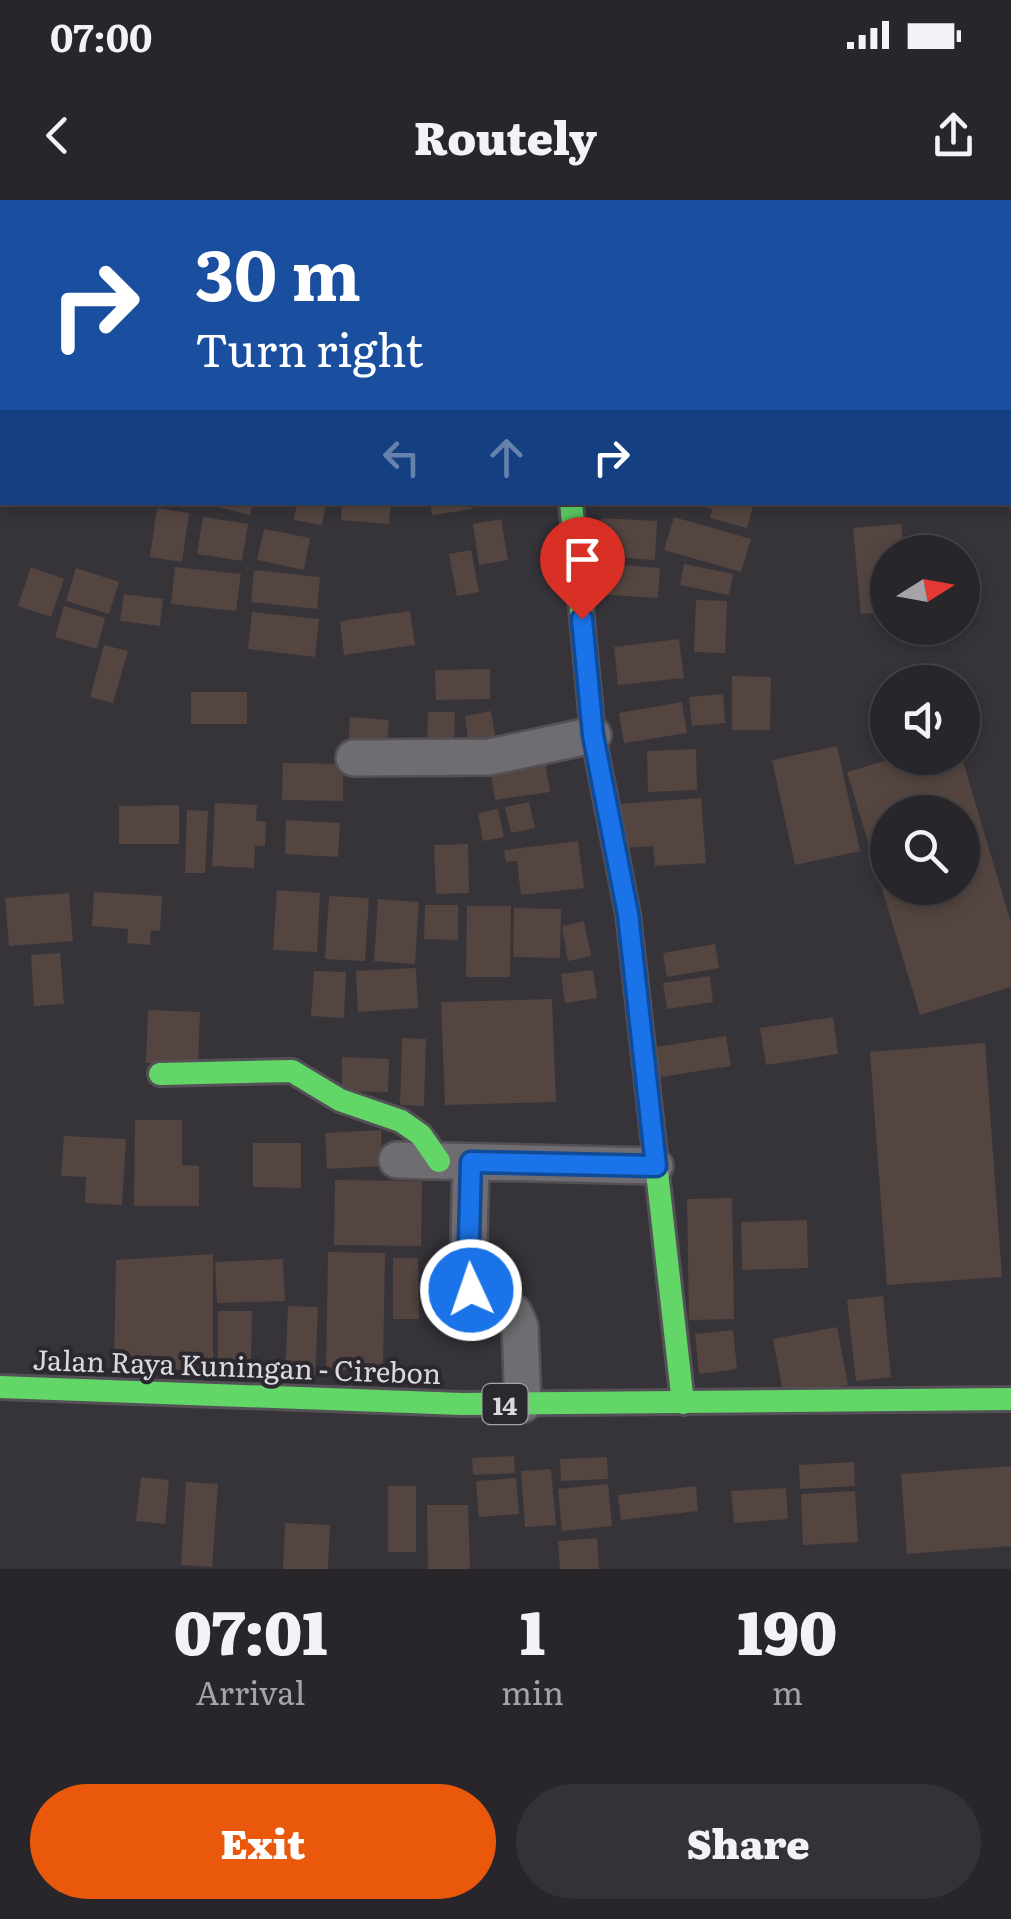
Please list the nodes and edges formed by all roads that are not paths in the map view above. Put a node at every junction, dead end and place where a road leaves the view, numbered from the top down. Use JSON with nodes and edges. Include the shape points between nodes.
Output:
{"nodes":[{"id":1,"x":571,"y":505,"type":"edge"},
{"id":2,"x":593,"y":735,"type":"junction"},
{"id":3,"x":354,"y":758,"type":"dead end"},
{"id":4,"x":160,"y":1074,"type":"dead end"},
{"id":5,"x":397,"y":1160,"type":"dead end"},
{"id":6,"x":455,"y":1162,"type":"junction"},
{"id":7,"x":656,"y":1166,"type":"junction"},
{"id":8,"x":0,"y":1386,"type":"edge"},
{"id":9,"x":1011,"y":1399,"type":"edge"},
{"id":10,"x":522,"y":1404,"type":"junction"},
{"id":11,"x":683,"y":1404,"type":"junction"}],
"edges":[{"from":1,"to":2,"type":"main road"},
{"from":2,"to":3,"type":"street","via":[[490,757]]},
{"from":2,"to":7,"type":"main road","via":[[628,914]]},
{"from":4,"to":6,"type":"main road","via":[[292,1071],[340,1100],[400,1121]]},
{"from":5,"to":6,"type":"street"},
{"from":6,"to":7,"type":"street"},
{"from":6,"to":10,"type":"street","via":[[468,1278],[477,1298],[514,1313],[520,1327]]},
{"from":7,"to":11,"type":"main road"},
{"from":8,"to":10,"type":"main road","name":"Jalan Raya Kuningan - Cirebon","number":"14"},
{"from":9,"to":11,"type":"main road","name":"Jalan Raya Kuningan - Cirebon","number":"14"},
{"from":10,"to":11,"type":"main road","name":"Jalan Raya Kuningan - Cirebon","number":"14"}]}
